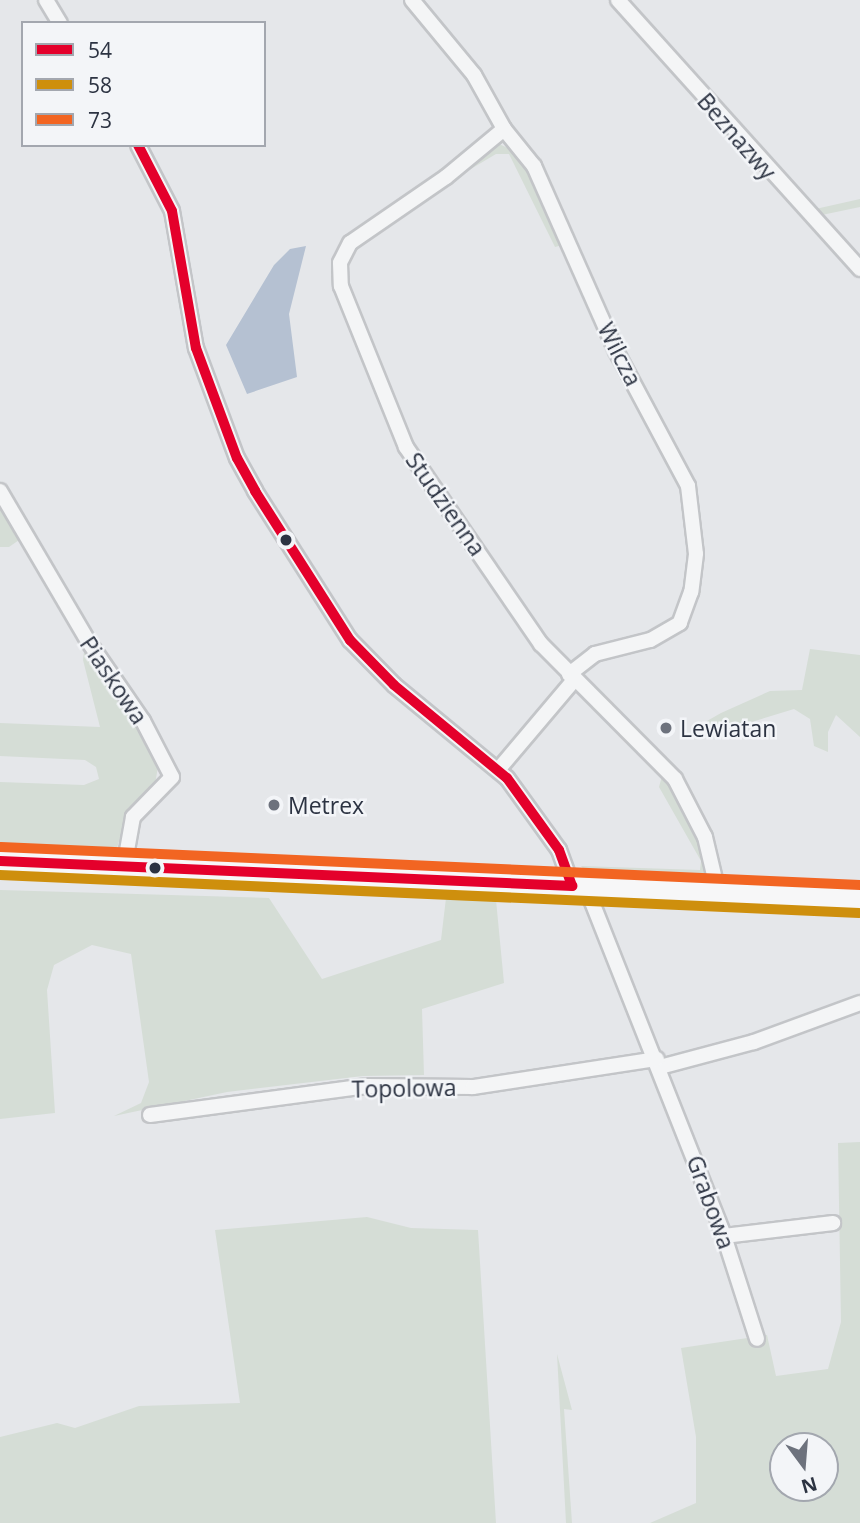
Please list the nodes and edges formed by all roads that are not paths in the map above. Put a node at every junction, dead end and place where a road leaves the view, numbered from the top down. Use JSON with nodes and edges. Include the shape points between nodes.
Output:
{"nodes":[{"id":1,"x":46,"y":0,"type":"edge"},
{"id":2,"x":412,"y":0,"type":"edge"},
{"id":3,"x":618,"y":0,"type":"edge"},
{"id":4,"x":59,"y":21,"type":"edge"},
{"id":5,"x":504,"y":129,"type":"junction"},
{"id":6,"x":139,"y":147,"type":"edge"},
{"id":7,"x":860,"y":269,"type":"edge"},
{"id":8,"x":0,"y":491,"type":"edge"},
{"id":9,"x":572,"y":677,"type":"junction"},
{"id":10,"x":498,"y":770,"type":"junction"},
{"id":11,"x":0,"y":861,"type":"edge"},
{"id":12,"x":124,"y":867,"type":"junction"},
{"id":13,"x":581,"y":887,"type":"junction"},
{"id":14,"x":718,"y":892,"type":"junction"},
{"id":15,"x":860,"y":899,"type":"edge"},
{"id":16,"x":860,"y":1003,"type":"edge"},
{"id":17,"x":659,"y":1063,"type":"junction"},
{"id":18,"x":150,"y":1115,"type":"dead end"},
{"id":19,"x":833,"y":1223,"type":"dead end"},
{"id":20,"x":724,"y":1236,"type":"junction"},
{"id":21,"x":757,"y":1339,"type":"dead end"}],
"edges":[{"from":1,"to":4,"type":"street"},
{"from":2,"to":5,"type":"street","name":"Wilcza","via":[[474,75]]},
{"from":3,"to":7,"type":"street","name":"Beznazwy"},
{"from":5,"to":9,"type":"street","name":"Wilcza","via":[[534,166],[617,351],[681,468],[691,503],[695,564],[680,623],[650,640],[595,654]]},
{"from":5,"to":9,"type":"street","name":"Studzienna","via":[[446,177],[350,243],[339,274],[406,447],[541,644]]},
{"from":6,"to":10,"type":"street","via":[[172,211],[195,348],[237,458],[255,491],[358,650]]},
{"from":8,"to":12,"type":"street","name":"Piaskowa","via":[[88,641],[143,721],[172,777],[133,817]]},
{"from":9,"to":10,"type":"street","name":"Wilcza"},
{"from":9,"to":14,"type":"street","name":"Studzienna","via":[[675,779],[705,837]]},
{"from":10,"to":13,"type":"street"},
{"from":11,"to":12,"type":"main road"},
{"from":12,"to":13,"type":"main road"},
{"from":13,"to":14,"type":"main road"},
{"from":13,"to":17,"type":"street","via":[[592,902]]},
{"from":14,"to":15,"type":"main road"},
{"from":16,"to":17,"type":"street","name":"Topolowa","via":[[754,1042]]},
{"from":17,"to":18,"type":"street","name":"Topolowa","via":[[473,1087],[367,1087]]},
{"from":17,"to":20,"type":"street","name":"Grabowa"},
{"from":19,"to":20,"type":"street"},
{"from":20,"to":21,"type":"street","name":"Grabowa"}]}
